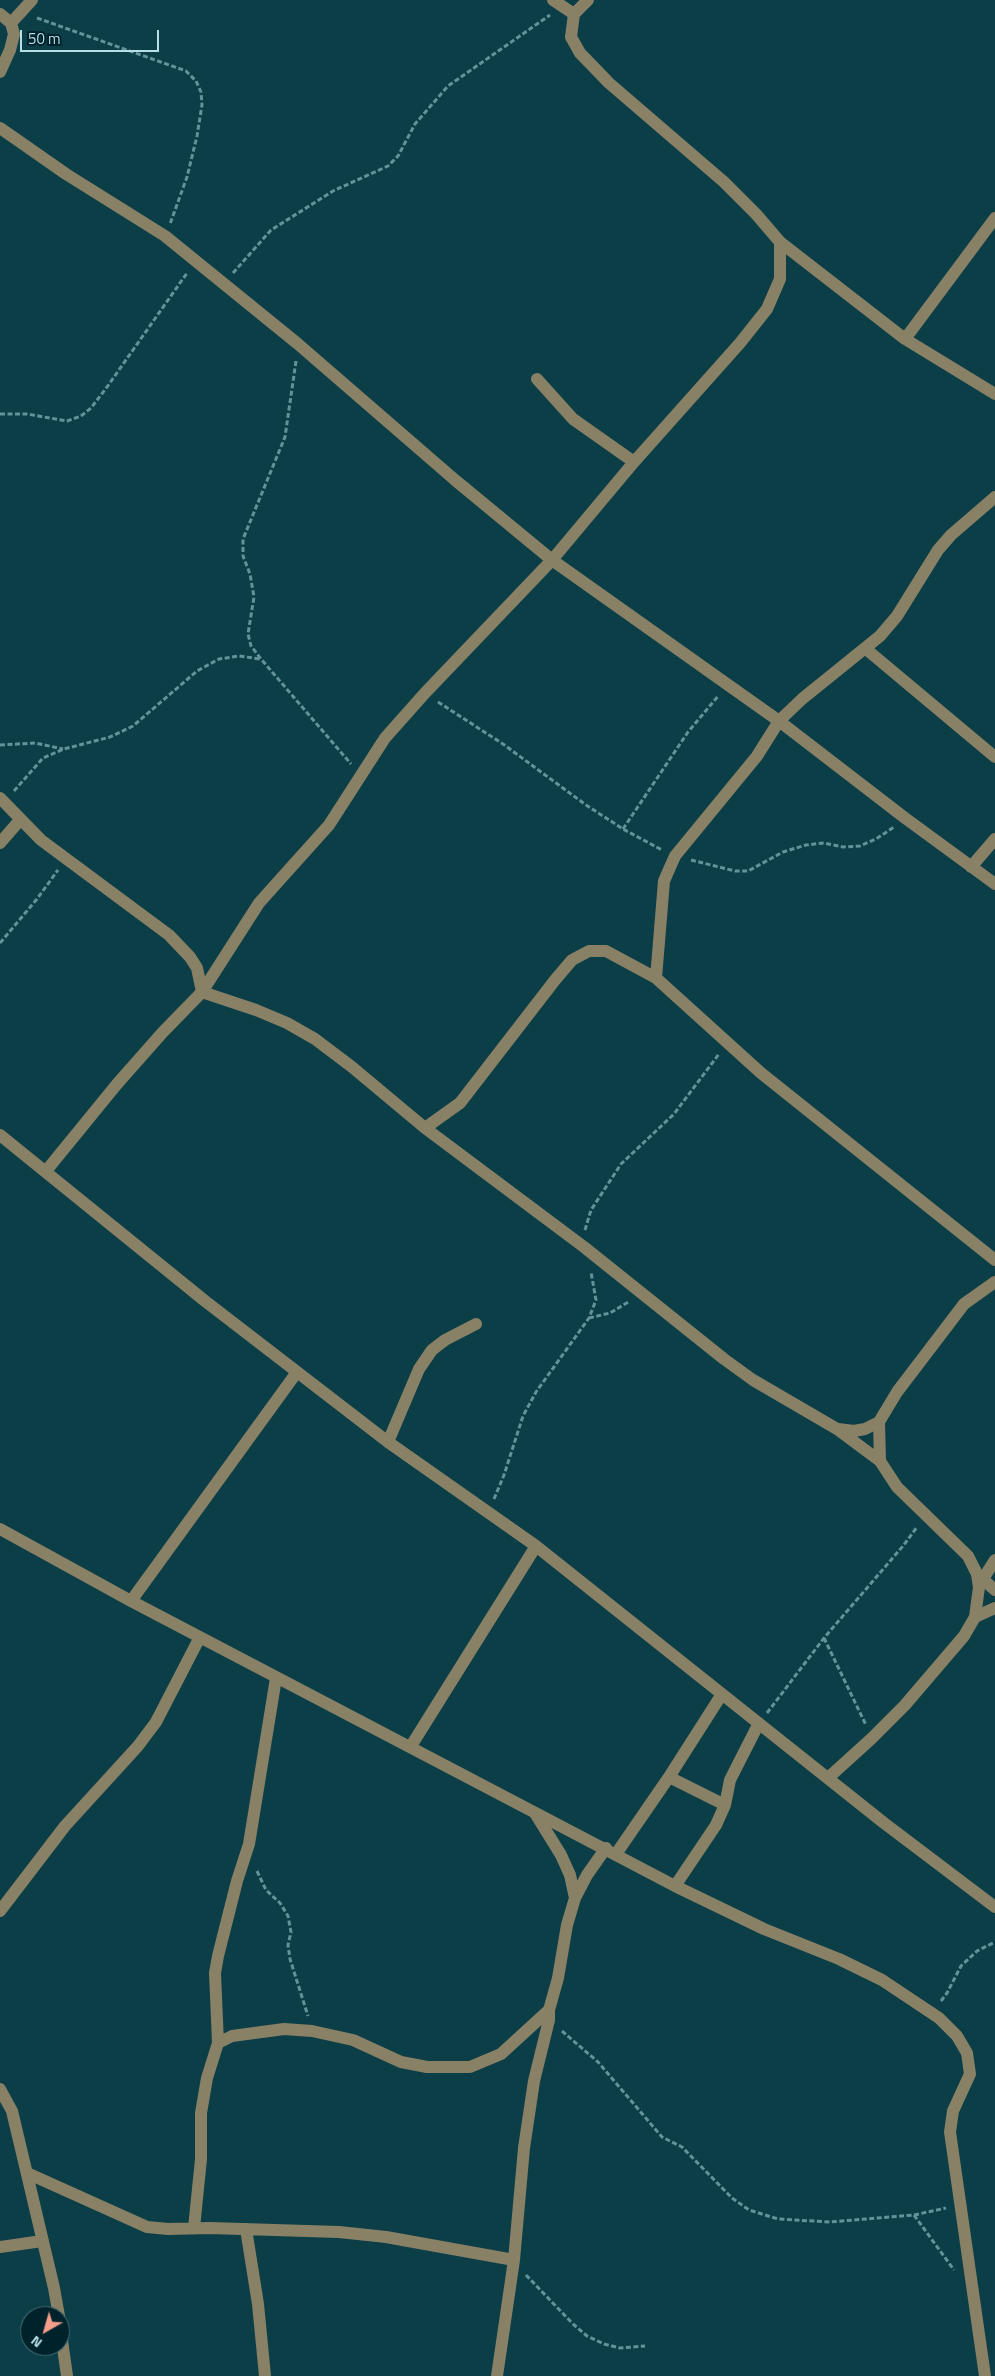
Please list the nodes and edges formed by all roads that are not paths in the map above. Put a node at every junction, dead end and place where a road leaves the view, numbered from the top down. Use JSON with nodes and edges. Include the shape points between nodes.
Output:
{"nodes":[{"id":1,"x":32,"y":0,"type":"edge"},
{"id":2,"x":588,"y":0,"type":"edge"},
{"id":3,"x":558,"y":3,"type":"edge"},
{"id":4,"x":0,"y":14,"type":"edge"},
{"id":5,"x":574,"y":14,"type":"junction"},
{"id":6,"x":11,"y":23,"type":"junction"},
{"id":7,"x":0,"y":72,"type":"edge"},
{"id":8,"x":0,"y":128,"type":"edge"},
{"id":9,"x":995,"y":218,"type":"edge"},
{"id":10,"x":780,"y":242,"type":"junction"},
{"id":11,"x":905,"y":339,"type":"junction"},
{"id":12,"x":537,"y":379,"type":"dead end"},
{"id":13,"x":995,"y":394,"type":"edge"},
{"id":14,"x":634,"y":462,"type":"junction"},
{"id":15,"x":995,"y":496,"type":"edge"},
{"id":16,"x":552,"y":560,"type":"junction"},
{"id":17,"x":866,"y":650,"type":"junction"},
{"id":18,"x":779,"y":721,"type":"junction"},
{"id":19,"x":995,"y":757,"type":"edge"},
{"id":20,"x":2,"y":801,"type":"edge"},
{"id":21,"x":20,"y":820,"type":"junction"},
{"id":22,"x":995,"y":839,"type":"edge"},
{"id":23,"x":0,"y":843,"type":"edge"},
{"id":24,"x":970,"y":867,"type":"junction"},
{"id":25,"x":995,"y":884,"type":"edge"},
{"id":26,"x":656,"y":978,"type":"junction"},
{"id":27,"x":202,"y":992,"type":"junction"},
{"id":28,"x":425,"y":1128,"type":"junction"},
{"id":29,"x":0,"y":1135,"type":"edge"},
{"id":30,"x":46,"y":1170,"type":"junction"},
{"id":31,"x":995,"y":1260,"type":"edge"},
{"id":32,"x":995,"y":1282,"type":"edge"},
{"id":33,"x":476,"y":1324,"type":"dead end"},
{"id":34,"x":297,"y":1372,"type":"junction"},
{"id":35,"x":879,"y":1422,"type":"junction"},
{"id":36,"x":836,"y":1429,"type":"junction"},
{"id":37,"x":388,"y":1442,"type":"junction"},
{"id":38,"x":880,"y":1461,"type":"junction"},
{"id":39,"x":0,"y":1529,"type":"edge"},
{"id":40,"x":536,"y":1546,"type":"junction"},
{"id":41,"x":995,"y":1560,"type":"edge"},
{"id":42,"x":980,"y":1576,"type":"junction"},
{"id":43,"x":995,"y":1590,"type":"edge"},
{"id":44,"x":131,"y":1601,"type":"junction"},
{"id":45,"x":995,"y":1608,"type":"edge"},
{"id":46,"x":975,"y":1617,"type":"junction"},
{"id":47,"x":200,"y":1637,"type":"junction"},
{"id":48,"x":276,"y":1678,"type":"junction"},
{"id":49,"x":722,"y":1694,"type":"junction"},
{"id":50,"x":758,"y":1723,"type":"junction"},
{"id":51,"x":411,"y":1746,"type":"junction"},
{"id":52,"x":669,"y":1777,"type":"junction"},
{"id":53,"x":828,"y":1778,"type":"junction"},
{"id":54,"x":725,"y":1805,"type":"junction"},
{"id":55,"x":534,"y":1811,"type":"junction"},
{"id":56,"x":611,"y":1851,"type":"junction"},
{"id":57,"x":675,"y":1886,"type":"junction"},
{"id":58,"x":575,"y":1898,"type":"junction"},
{"id":59,"x":995,"y":1907,"type":"edge"},
{"id":60,"x":0,"y":1911,"type":"edge"},
{"id":61,"x":549,"y":2015,"type":"junction"},
{"id":62,"x":218,"y":2043,"type":"junction"},
{"id":63,"x":0,"y":2089,"type":"edge"},
{"id":64,"x":27,"y":2173,"type":"junction"},
{"id":65,"x":194,"y":2228,"type":"junction"},
{"id":66,"x":246,"y":2229,"type":"junction"},
{"id":67,"x":42,"y":2241,"type":"junction"},
{"id":68,"x":0,"y":2247,"type":"edge"},
{"id":69,"x":513,"y":2263,"type":"junction"},
{"id":70,"x":57,"y":2306,"type":"edge"},
{"id":71,"x":64,"y":2356,"type":"edge"},
{"id":72,"x":67,"y":2376,"type":"edge"},
{"id":73,"x":265,"y":2376,"type":"edge"},
{"id":74,"x":497,"y":2376,"type":"edge"},
{"id":75,"x":985,"y":2376,"type":"edge"}],
"edges":[{"from":1,"to":6,"type":"street"},
{"from":2,"to":5,"type":"street"},
{"from":3,"to":5,"type":"street"},
{"from":4,"to":6,"type":"street"},
{"from":5,"to":10,"type":"street","via":[[572,37],[580,53],[609,83],[724,182]]},
{"from":6,"to":7,"type":"street","via":[[14,34]]},
{"from":8,"to":16,"type":"street","via":[[165,236],[298,344]]},
{"from":9,"to":11,"type":"street"},
{"from":10,"to":11,"type":"street"},
{"from":10,"to":14,"type":"street","via":[[780,279],[767,309],[740,344]]},
{"from":11,"to":13,"type":"street"},
{"from":12,"to":14,"type":"street","via":[[573,418]]},
{"from":14,"to":16,"type":"street"},
{"from":15,"to":17,"type":"street","via":[[944,542],[897,616]]},
{"from":16,"to":18,"type":"street"},
{"from":16,"to":27,"type":"street","via":[[385,738],[329,825],[259,903]]},
{"from":17,"to":18,"type":"street","via":[[820,683]]},
{"from":17,"to":19,"type":"street"},
{"from":18,"to":24,"type":"street"},
{"from":18,"to":26,"type":"street","via":[[757,756],[675,856],[664,881]]},
{"from":20,"to":21,"type":"street"},
{"from":21,"to":23,"type":"street"},
{"from":21,"to":27,"type":"street","via":[[66,859],[169,935],[197,968]]},
{"from":22,"to":24,"type":"street"},
{"from":24,"to":25,"type":"street"},
{"from":26,"to":28,"type":"street","via":[[606,951],[589,952],[572,960],[460,1103]]},
{"from":26,"to":31,"type":"street","via":[[760,1073]]},
{"from":27,"to":28,"type":"street","via":[[256,1010],[315,1039]]},
{"from":27,"to":30,"type":"street","via":[[150,1047]]},
{"from":28,"to":36,"type":"street","via":[[584,1247],[752,1380]]},
{"from":29,"to":30,"type":"street"},
{"from":30,"to":34,"type":"street"},
{"from":32,"to":35,"type":"street","via":[[964,1304]]},
{"from":33,"to":37,"type":"street","via":[[432,1350],[419,1369]]},
{"from":34,"to":37,"type":"street"},
{"from":34,"to":44,"type":"street"},
{"from":35,"to":36,"type":"street","via":[[854,1431]]},
{"from":35,"to":38,"type":"street"},
{"from":36,"to":38,"type":"street"},
{"from":37,"to":40,"type":"street"},
{"from":38,"to":42,"type":"street","via":[[897,1487],[968,1556]]},
{"from":39,"to":44,"type":"street"},
{"from":40,"to":49,"type":"street"},
{"from":40,"to":51,"type":"street"},
{"from":41,"to":42,"type":"street"},
{"from":42,"to":43,"type":"street"},
{"from":42,"to":46,"type":"street"},
{"from":44,"to":47,"type":"street"},
{"from":45,"to":46,"type":"street"},
{"from":46,"to":53,"type":"street","via":[[964,1636],[930,1676],[871,1739]]},
{"from":47,"to":48,"type":"street"},
{"from":47,"to":60,"type":"street","via":[[156,1722],[65,1826]]},
{"from":48,"to":51,"type":"street"},
{"from":48,"to":62,"type":"street","via":[[250,1844],[216,1964]]},
{"from":49,"to":50,"type":"street"},
{"from":49,"to":52,"type":"street"},
{"from":50,"to":53,"type":"street"},
{"from":50,"to":54,"type":"street","via":[[730,1780]]},
{"from":51,"to":55,"type":"street"},
{"from":52,"to":54,"type":"street"},
{"from":52,"to":56,"type":"street"},
{"from":53,"to":59,"type":"street"},
{"from":54,"to":57,"type":"street","via":[[712,1831]]},
{"from":55,"to":56,"type":"street"},
{"from":55,"to":58,"type":"street","via":[[561,1855]]},
{"from":56,"to":57,"type":"street"},
{"from":56,"to":58,"type":"street","via":[[587,1875]]},
{"from":57,"to":75,"type":"street","via":[[882,1980],[922,2005],[957,2036],[967,2053],[970,2074],[953,2111],[950,2132]]},
{"from":58,"to":61,"type":"street"},
{"from":61,"to":62,"type":"street","via":[[501,2054],[470,2068],[427,2067],[401,2062],[353,2040],[312,2031],[284,2029],[232,2036]]},
{"from":61,"to":69,"type":"street","via":[[534,2081],[524,2148]]},
{"from":62,"to":65,"type":"street","via":[[201,2113],[202,2159]]},
{"from":63,"to":64,"type":"street","via":[[12,2111]]},
{"from":64,"to":65,"type":"street","via":[[147,2227]]},
{"from":64,"to":67,"type":"street"},
{"from":65,"to":66,"type":"street"},
{"from":66,"to":69,"type":"street","via":[[386,2237]]},
{"from":66,"to":73,"type":"street"},
{"from":67,"to":68,"type":"street"},
{"from":67,"to":70,"type":"street"},
{"from":69,"to":74,"type":"street"},
{"from":71,"to":72,"type":"street"}]}
